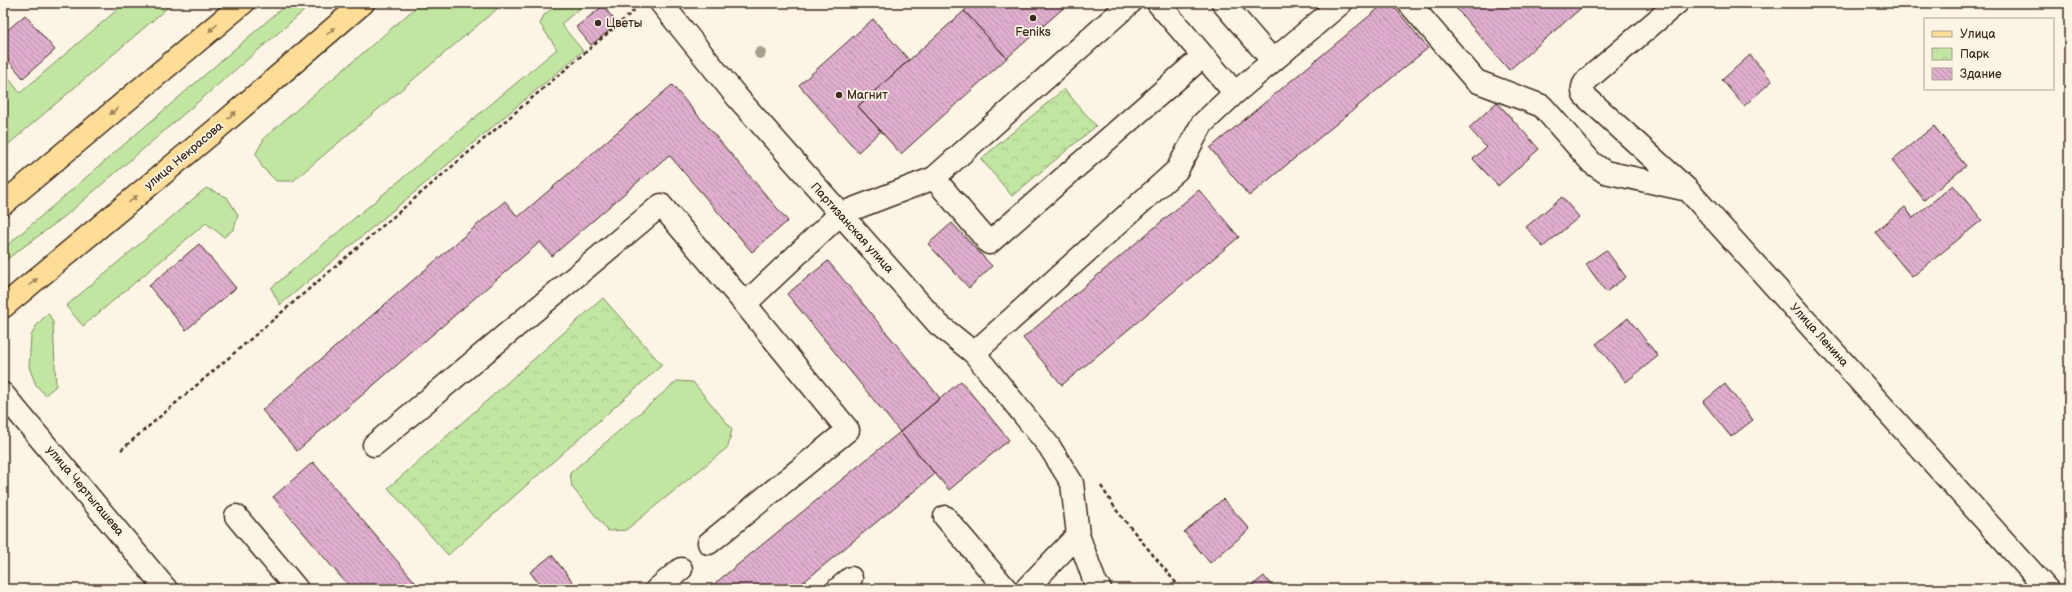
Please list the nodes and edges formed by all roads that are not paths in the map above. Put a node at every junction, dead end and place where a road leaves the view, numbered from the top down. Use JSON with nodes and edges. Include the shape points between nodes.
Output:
{"nodes":[{"id":1,"x":243,"y":3,"type":"edge"},
{"id":2,"x":363,"y":3,"type":"edge"},
{"id":3,"x":661,"y":3,"type":"edge"},
{"id":4,"x":1130,"y":3,"type":"edge"},
{"id":5,"x":1158,"y":3,"type":"edge"},
{"id":6,"x":1223,"y":3,"type":"edge"},
{"id":7,"x":1341,"y":3,"type":"edge"},
{"id":8,"x":1409,"y":3,"type":"edge"},
{"id":9,"x":1677,"y":3,"type":"edge"},
{"id":10,"x":1202,"y":57,"type":"junction"},
{"id":11,"x":1272,"y":61,"type":"junction"},
{"id":12,"x":1235,"y":93,"type":"junction"},
{"id":13,"x":934,"y":178,"type":"junction"},
{"id":14,"x":1688,"y":190,"type":"junction"},
{"id":15,"x":3,"y":204,"type":"edge"},
{"id":16,"x":840,"y":214,"type":"junction"},
{"id":17,"x":744,"y":304,"type":"junction"},
{"id":18,"x":3,"y":307,"type":"edge"},
{"id":19,"x":974,"y":353,"type":"junction"},
{"id":20,"x":3,"y":394,"type":"edge"},
{"id":21,"x":374,"y":445,"type":"dead end"},
{"id":22,"x":236,"y":516,"type":"dead end"},
{"id":23,"x":945,"y":517,"type":"dead end"},
{"id":24,"x":1078,"y":535,"type":"junction"},
{"id":25,"x":709,"y":543,"type":"dead end"},
{"id":26,"x":681,"y":569,"type":"dead end"},
{"id":27,"x":166,"y":589,"type":"edge"},
{"id":28,"x":297,"y":589,"type":"edge"},
{"id":29,"x":657,"y":589,"type":"edge"},
{"id":30,"x":1006,"y":589,"type":"edge"},
{"id":31,"x":1026,"y":589,"type":"edge"},
{"id":32,"x":1100,"y":589,"type":"edge"},
{"id":33,"x":2047,"y":589,"type":"edge"}],
"edges":[{"from":1,"to":15,"type":"main road","one_way":true},
{"from":18,"to":2,"type":"main road","name":"улица Некрасова","one_way":true},
{"from":3,"to":16,"type":"street","name":"Партизанская улица","via":[[737,97]]},
{"from":4,"to":13,"type":"street"},
{"from":5,"to":10,"type":"street"},
{"from":6,"to":11,"type":"street"},
{"from":7,"to":11,"type":"street"},
{"from":8,"to":14,"type":"street","via":[[1476,81],[1542,106],[1592,162],[1605,172]]},
{"from":9,"to":14,"type":"street","name":"Улица Ленина","via":[[1588,79],[1582,90],[1588,100]]},
{"from":10,"to":12,"type":"street"},
{"from":10,"to":13,"type":"street","via":[[989,243]]},
{"from":11,"to":12,"type":"street"},
{"from":12,"to":19,"type":"street","via":[[1202,124],[1177,170]]},
{"from":13,"to":16,"type":"street"},
{"from":14,"to":33,"type":"street","name":"Улица Ленина"},
{"from":16,"to":17,"type":"street"},
{"from":16,"to":19,"type":"street","name":"Партизанская улица","via":[[938,324]]},
{"from":17,"to":21,"type":"street","via":[[661,205]]},
{"from":17,"to":25,"type":"street","via":[[848,430]]},
{"from":19,"to":24,"type":"street","name":"Партизанская улица","via":[[1049,446],[1072,483]]},
{"from":20,"to":27,"type":"street","name":"улица Чертыгашева"},
{"from":22,"to":28,"type":"street"},
{"from":23,"to":30,"type":"street"},
{"from":24,"to":31,"type":"street"},
{"from":24,"to":32,"type":"street"},
{"from":26,"to":29,"type":"street"}]}
